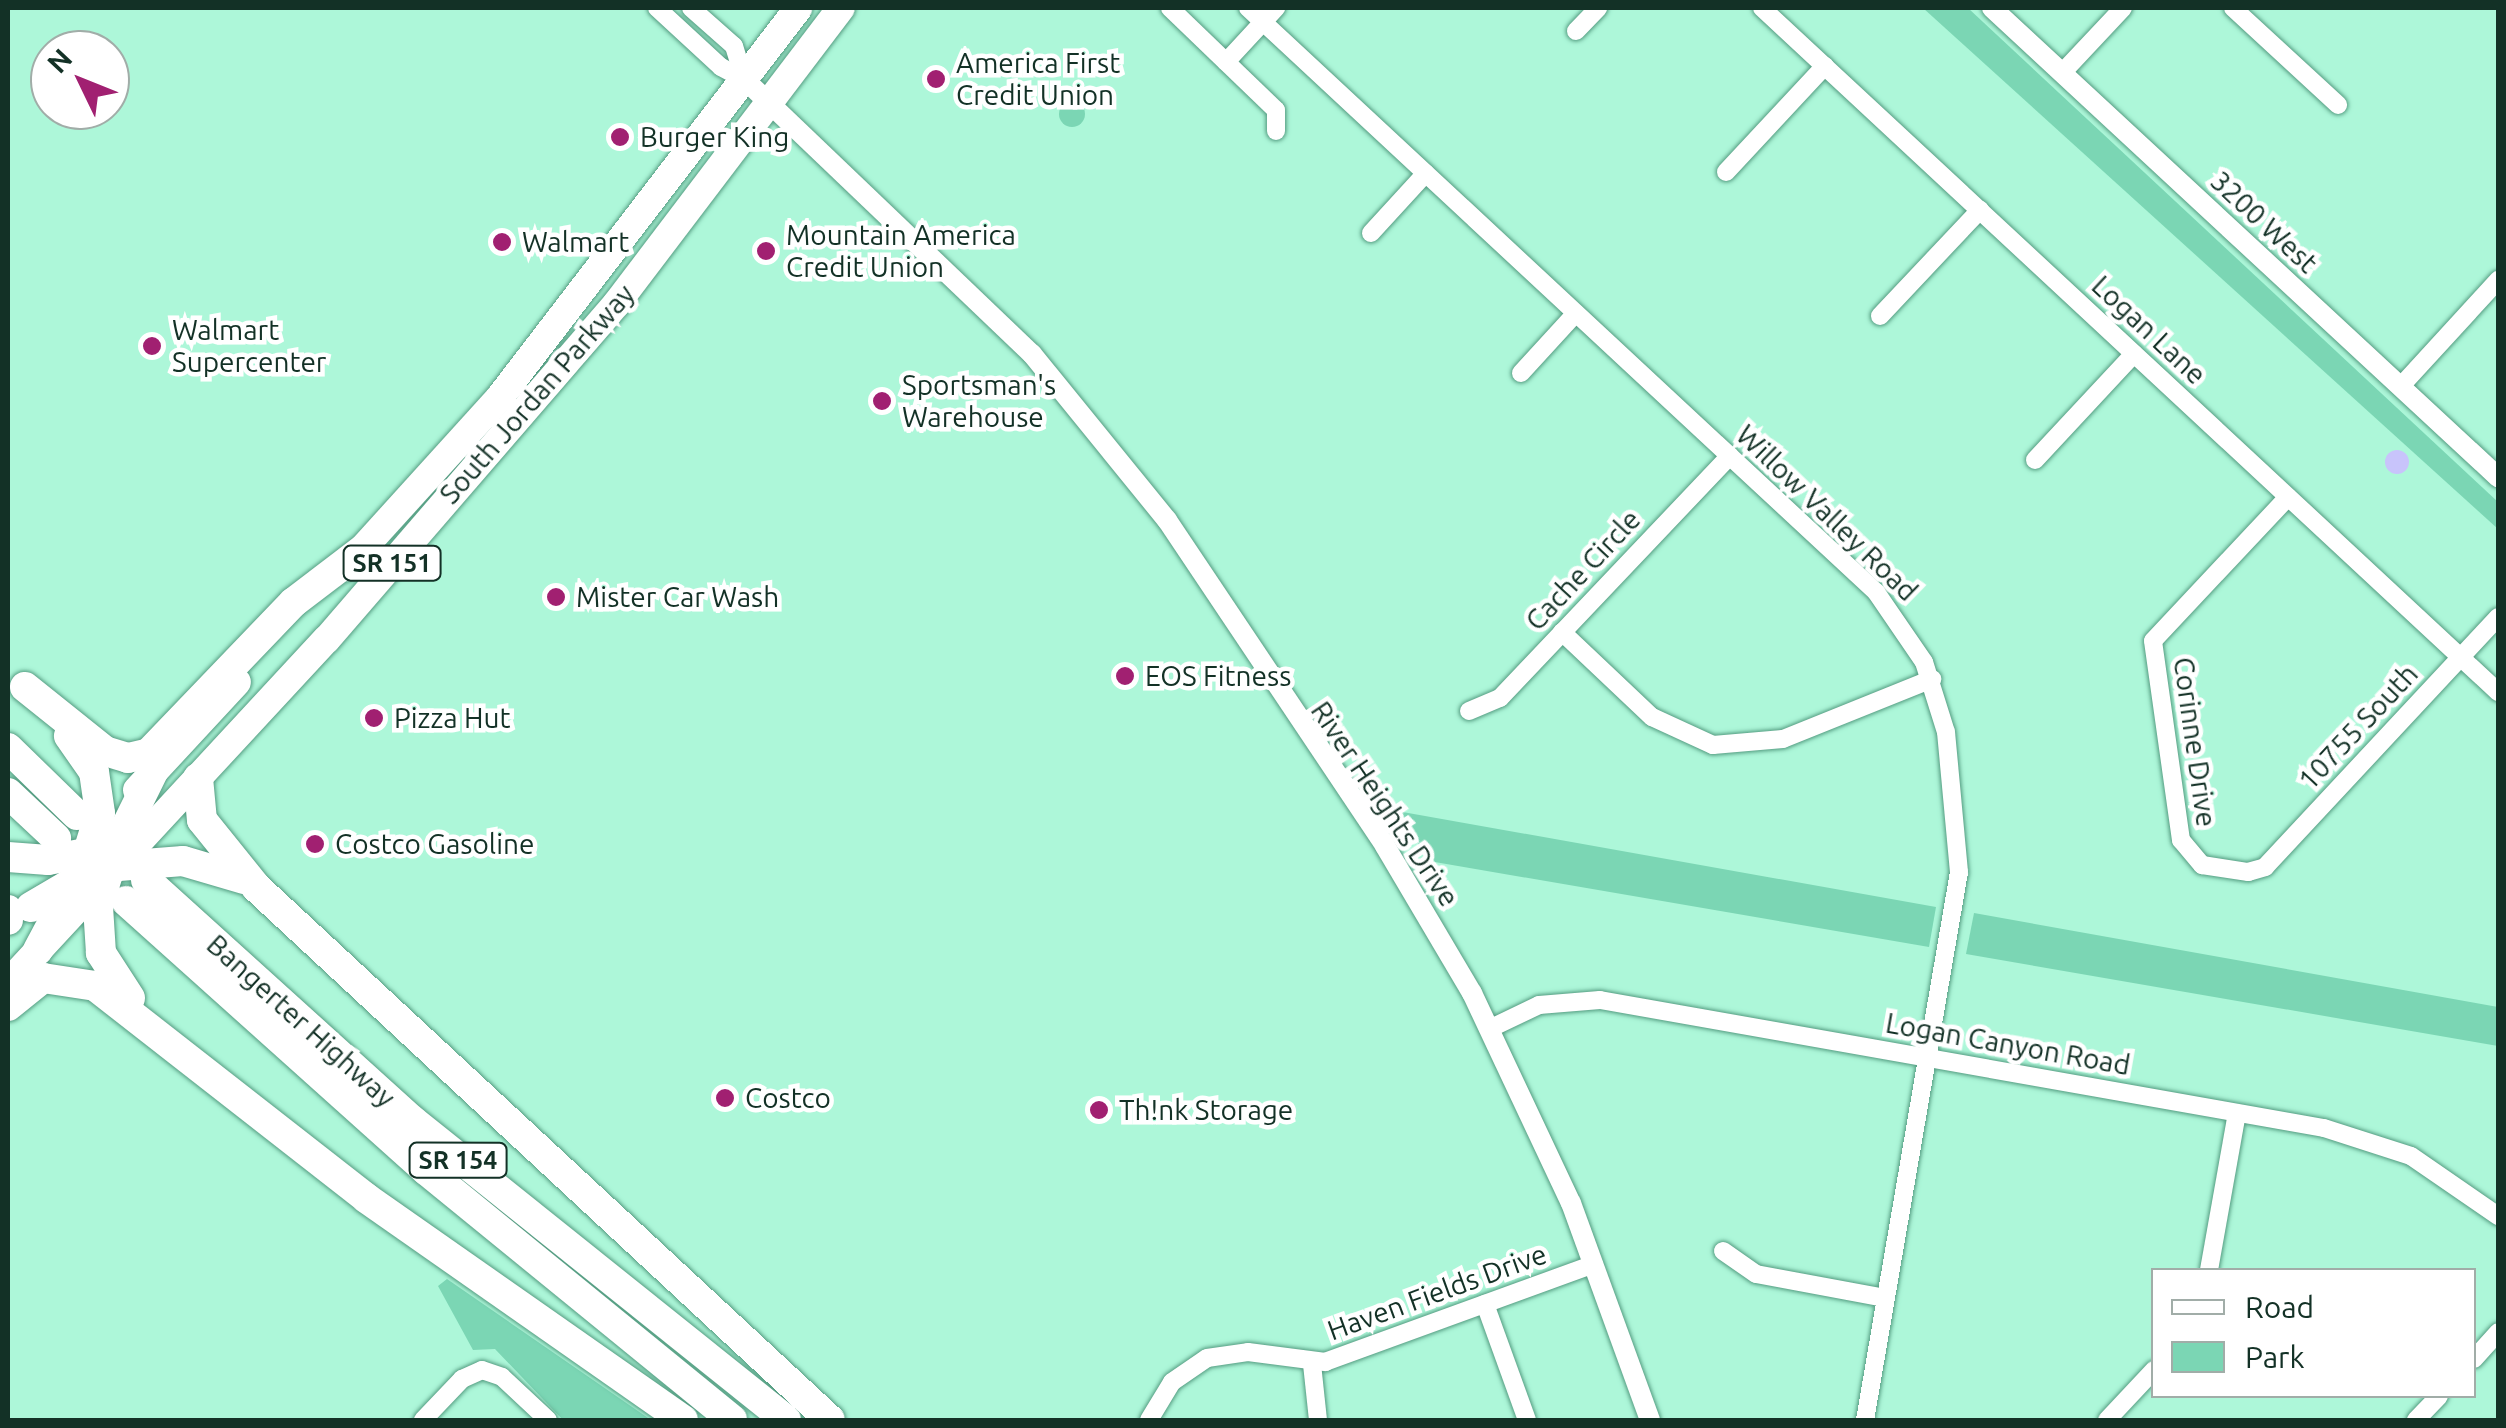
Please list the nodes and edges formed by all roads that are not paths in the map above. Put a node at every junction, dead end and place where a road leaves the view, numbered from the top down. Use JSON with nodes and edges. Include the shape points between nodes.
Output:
{"nodes":[{"id":1,"x":657,"y":8,"type":"edge"},
{"id":2,"x":691,"y":8,"type":"edge"},
{"id":3,"x":798,"y":8,"type":"edge"},
{"id":4,"x":841,"y":8,"type":"edge"},
{"id":5,"x":1170,"y":8,"type":"edge"},
{"id":6,"x":1248,"y":8,"type":"edge"},
{"id":7,"x":1598,"y":8,"type":"edge"},
{"id":8,"x":1762,"y":8,"type":"edge"},
{"id":9,"x":1992,"y":8,"type":"edge"},
{"id":10,"x":2123,"y":8,"type":"edge"},
{"id":11,"x":2233,"y":8,"type":"edge"},
{"id":12,"x":1270,"y":15,"type":"edge"},
{"id":13,"x":1576,"y":31,"type":"dead end"},
{"id":14,"x":1226,"y":62,"type":"junction"},
{"id":15,"x":1825,"y":66,"type":"junction"},
{"id":16,"x":2062,"y":73,"type":"junction"},
{"id":17,"x":744,"y":79,"type":"junction"},
{"id":18,"x":770,"y":105,"type":"junction"},
{"id":19,"x":2338,"y":106,"type":"dead end"},
{"id":20,"x":1276,"y":131,"type":"dead end"},
{"id":21,"x":1726,"y":172,"type":"dead end"},
{"id":22,"x":1426,"y":173,"type":"junction"},
{"id":23,"x":1980,"y":210,"type":"junction"},
{"id":24,"x":1371,"y":233,"type":"dead end"},
{"id":25,"x":2498,"y":280,"type":"edge"},
{"id":26,"x":1576,"y":313,"type":"junction"},
{"id":27,"x":1880,"y":316,"type":"dead end"},
{"id":28,"x":2134,"y":354,"type":"junction"},
{"id":29,"x":1521,"y":373,"type":"dead end"},
{"id":30,"x":2401,"y":386,"type":"junction"},
{"id":31,"x":1730,"y":456,"type":"junction"},
{"id":32,"x":2035,"y":460,"type":"dead end"},
{"id":33,"x":2498,"y":478,"type":"edge"},
{"id":34,"x":2288,"y":497,"type":"junction"},
{"id":35,"x":362,"y":550,"type":"junction"},
{"id":36,"x":2498,"y":617,"type":"edge"},
{"id":37,"x":1562,"y":632,"type":"junction"},
{"id":38,"x":2460,"y":658,"type":"junction"},
{"id":39,"x":16,"y":679,"type":"edge"},
{"id":40,"x":1932,"y":679,"type":"junction"},
{"id":41,"x":2498,"y":692,"type":"edge"},
{"id":42,"x":1469,"y":710,"type":"dead end"},
{"id":43,"x":8,"y":748,"type":"edge"},
{"id":44,"x":153,"y":772,"type":"joint"},
{"id":45,"x":198,"y":778,"type":"junction"},
{"id":46,"x":8,"y":793,"type":"edge"},
{"id":47,"x":8,"y":857,"type":"edge"},
{"id":48,"x":102,"y":859,"type":"junction"},
{"id":49,"x":2256,"y":871,"type":"joint"},
{"id":50,"x":256,"y":887,"type":"junction"},
{"id":51,"x":15,"y":912,"type":"edge"},
{"id":52,"x":8,"y":931,"type":"edge"},
{"id":53,"x":38,"y":950,"type":"joint"},
{"id":54,"x":8,"y":983,"type":"edge"},
{"id":55,"x":8,"y":1006,"type":"edge"},
{"id":56,"x":1491,"y":1028,"type":"junction"},
{"id":57,"x":1928,"y":1058,"type":"junction"},
{"id":58,"x":190,"y":1059,"type":"junction"},
{"id":59,"x":2237,"y":1113,"type":"junction"},
{"id":60,"x":2498,"y":1216,"type":"edge"},
{"id":61,"x":1723,"y":1252,"type":"dead end"},
{"id":62,"x":1594,"y":1264,"type":"junction"},
{"id":63,"x":2208,"y":1268,"type":"edge"},
{"id":64,"x":1886,"y":1298,"type":"junction"},
{"id":65,"x":1485,"y":1304,"type":"junction"},
{"id":66,"x":2498,"y":1332,"type":"edge"},
{"id":67,"x":2476,"y":1357,"type":"edge"},
{"id":68,"x":1312,"y":1364,"type":"junction"},
{"id":69,"x":2151,"y":1373,"type":"edge"},
{"id":70,"x":2437,"y":1398,"type":"edge"},
{"id":71,"x":423,"y":1420,"type":"edge"},
{"id":72,"x":548,"y":1420,"type":"edge"},
{"id":73,"x":683,"y":1420,"type":"edge"},
{"id":74,"x":732,"y":1420,"type":"edge"},
{"id":75,"x":786,"y":1420,"type":"edge"},
{"id":76,"x":830,"y":1420,"type":"edge"},
{"id":77,"x":1149,"y":1420,"type":"edge"},
{"id":78,"x":1318,"y":1420,"type":"edge"},
{"id":79,"x":1527,"y":1420,"type":"edge"},
{"id":80,"x":1650,"y":1420,"type":"edge"},
{"id":81,"x":1864,"y":1420,"type":"edge"},
{"id":82,"x":2106,"y":1420,"type":"edge"},
{"id":83,"x":2416,"y":1420,"type":"edge"}],
"edges":[{"from":1,"to":17,"type":"street","name":"River Heights Drive","via":[[720,66]]},
{"from":2,"to":17,"type":"street","name":"River Heights Drive","via":[[734,46]]},
{"from":3,"to":17,"type":"main road","name":"South Jordan Parkway","number":"SR 151"},
{"from":4,"to":18,"type":"main road","name":"South Jordan Parkway","number":"SR 151"},
{"from":5,"to":14,"type":"street"},
{"from":6,"to":12,"type":"street","name":"Willow Valley Road"},
{"from":7,"to":13,"type":"street"},
{"from":8,"to":15,"type":"street","name":"Logan Lane"},
{"from":9,"to":16,"type":"street","name":"3200 West"},
{"from":10,"to":16,"type":"street"},
{"from":11,"to":19,"type":"street"},
{"from":12,"to":14,"type":"street"},
{"from":12,"to":22,"type":"street","name":"Willow Valley Road"},
{"from":14,"to":20,"type":"street","via":[[1276,110]]},
{"from":15,"to":21,"type":"street"},
{"from":15,"to":23,"type":"street","name":"Logan Lane"},
{"from":16,"to":30,"type":"street","name":"3200 West"},
{"from":17,"to":18,"type":"street","name":"River Heights Drive"},
{"from":17,"to":35,"type":"main road","name":"South Jordan Parkway","number":"SR 151","via":[[500,396]]},
{"from":18,"to":45,"type":"main road","name":"South Jordan Parkway","number":"SR 151","via":[[634,283]]},
{"from":18,"to":56,"type":"street","name":"River Heights Drive","via":[[1024,346],[1106,438],[1385,846]]},
{"from":22,"to":24,"type":"street"},
{"from":22,"to":26,"type":"street","name":"Willow Valley Road"},
{"from":23,"to":27,"type":"street"},
{"from":23,"to":28,"type":"street","name":"Logan Lane"},
{"from":25,"to":30,"type":"street"},
{"from":26,"to":29,"type":"street"},
{"from":26,"to":31,"type":"street","name":"Willow Valley Road"},
{"from":28,"to":32,"type":"street"},
{"from":28,"to":34,"type":"street","name":"Logan Lane"},
{"from":30,"to":33,"type":"street","name":"3200 West"},
{"from":31,"to":37,"type":"street","name":"Cache Circle"},
{"from":31,"to":40,"type":"street","name":"Willow Valley Road","via":[[1876,592]]},
{"from":34,"to":38,"type":"street","name":"Logan Lane"},
{"from":34,"to":49,"type":"street","name":"Corinne Drive","via":[[2153,641],[2183,846],[2209,867]]},
{"from":35,"to":39,"type":"highway","via":[[294,602],[149,753],[128,758],[105,751]]},
{"from":35,"to":44,"type":"main road","name":"South Jordan Parkway","number":"SR 151"},
{"from":36,"to":38,"type":"street","name":"10755 South"},
{"from":37,"to":40,"type":"street","via":[[1652,717],[1714,744],[1772,742]]},
{"from":37,"to":42,"type":"street","name":"Cache Circle","via":[[1500,698]]},
{"from":38,"to":41,"type":"street","name":"Logan Lane"},
{"from":38,"to":49,"type":"street","name":"10755 South"},
{"from":39,"to":48,"type":"highway","via":[[91,766]]},
{"from":40,"to":57,"type":"street","name":"Willow Valley Road","via":[[1946,732],[1960,854]]},
{"from":43,"to":48,"type":"highway","name":"Bangerter Highway","number":"SR 154"},
{"from":44,"to":48,"type":"highway"},
{"from":45,"to":48,"type":"main road","name":"South Jordan Parkway","number":"SR 151"},
{"from":45,"to":50,"type":"highway","via":[[206,828]]},
{"from":46,"to":48,"type":"highway","name":"Bangerter Highway","number":"SR 154"},
{"from":47,"to":48,"type":"highway"},
{"from":48,"to":50,"type":"highway","via":[[216,866]]},
{"from":48,"to":51,"type":"highway"},
{"from":48,"to":53,"type":"highway"},
{"from":48,"to":58,"type":"highway","via":[[97,929],[107,968]]},
{"from":48,"to":74,"type":"highway","name":"Bangerter Highway","number":"SR 154","via":[[426,1170]]},
{"from":48,"to":75,"type":"highway","name":"Bangerter Highway","number":"SR 154","via":[[439,1144]]},
{"from":50,"to":76,"type":"highway"},
{"from":51,"to":52,"type":"main road"},
{"from":53,"to":54,"type":"main road"},
{"from":55,"to":58,"type":"highway","via":[[36,980],[80,980]]},
{"from":56,"to":57,"type":"street","name":"Logan Canyon Road","via":[[1539,1005],[1588,999]]},
{"from":56,"to":62,"type":"street","name":"River Heights Drive"},
{"from":57,"to":59,"type":"street","name":"Logan Canyon Road"},
{"from":57,"to":64,"type":"street","name":"Willow Valley Road"},
{"from":58,"to":73,"type":"highway","via":[[366,1198]]},
{"from":59,"to":60,"type":"street","name":"Logan Canyon Road","via":[[2390,1147],[2456,1182]]},
{"from":59,"to":63,"type":"street"},
{"from":61,"to":64,"type":"street","via":[[1756,1274]]},
{"from":62,"to":65,"type":"street","name":"Haven Fields Drive"},
{"from":62,"to":80,"type":"street","name":"River Heights Drive"},
{"from":64,"to":81,"type":"street","name":"Willow Valley Road"},
{"from":65,"to":68,"type":"street","name":"Haven Fields Drive"},
{"from":65,"to":79,"type":"street"},
{"from":66,"to":67,"type":"street"},
{"from":68,"to":77,"type":"street","name":"Haven Fields Drive","via":[[1248,1352],[1207,1358],[1172,1382]]},
{"from":68,"to":78,"type":"street"},
{"from":69,"to":82,"type":"street"},
{"from":70,"to":83,"type":"street"},
{"from":71,"to":72,"type":"street","via":[[462,1379],[482,1370],[502,1378]]}]}
